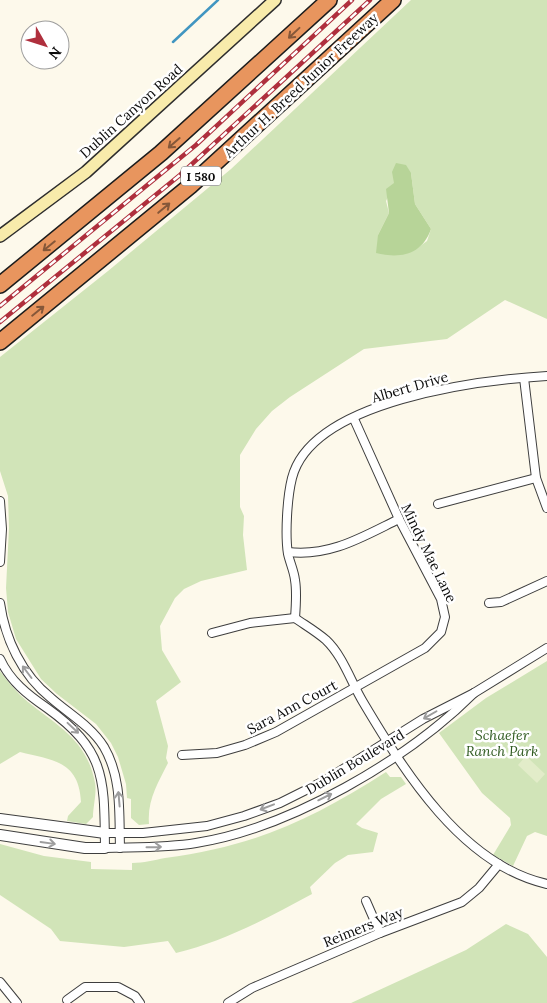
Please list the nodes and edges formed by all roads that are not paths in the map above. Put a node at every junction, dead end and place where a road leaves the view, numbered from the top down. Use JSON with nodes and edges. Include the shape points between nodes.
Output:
{"nodes":[{"id":1,"x":275,"y":0,"type":"edge"},
{"id":2,"x":329,"y":0,"type":"edge"},
{"id":3,"x":393,"y":0,"type":"edge"},
{"id":4,"x":0,"y":236,"type":"edge"},
{"id":5,"x":0,"y":285,"type":"edge"},
{"id":6,"x":0,"y":342,"type":"edge"},
{"id":7,"x":547,"y":376,"type":"edge"},
{"id":8,"x":524,"y":378,"type":"junction"},
{"id":9,"x":354,"y":419,"type":"junction"},
{"id":10,"x":536,"y":478,"type":"junction"},
{"id":11,"x":0,"y":501,"type":"edge"},
{"id":12,"x":438,"y":504,"type":"dead end"},
{"id":13,"x":547,"y":508,"type":"edge"},
{"id":14,"x":399,"y":519,"type":"junction"},
{"id":15,"x":288,"y":552,"type":"junction"},
{"id":16,"x":0,"y":562,"type":"edge"},
{"id":17,"x":547,"y":581,"type":"edge"},
{"id":18,"x":0,"y":603,"type":"edge"},
{"id":19,"x":489,"y":603,"type":"dead end"},
{"id":20,"x":295,"y":618,"type":"junction"},
{"id":21,"x":212,"y":633,"type":"dead end"},
{"id":22,"x":547,"y":648,"type":"edge"},
{"id":23,"x":0,"y":659,"type":"edge"},
{"id":24,"x":354,"y":688,"type":"junction"},
{"id":25,"x":474,"y":693,"type":"junction"},
{"id":26,"x":387,"y":743,"type":"junction"},
{"id":27,"x":182,"y":755,"type":"dead end"},
{"id":28,"x":396,"y":756,"type":"junction"},
{"id":29,"x":0,"y":819,"type":"edge"},
{"id":30,"x":105,"y":833,"type":"junction"},
{"id":31,"x":120,"y":833,"type":"junction"},
{"id":32,"x":0,"y":835,"type":"edge"},
{"id":33,"x":105,"y":848,"type":"junction"},
{"id":34,"x":120,"y":848,"type":"junction"},
{"id":35,"x":498,"y":864,"type":"junction"},
{"id":36,"x":547,"y":884,"type":"edge"},
{"id":37,"x":366,"y":901,"type":"dead end"},
{"id":38,"x":380,"y":933,"type":"junction"},
{"id":39,"x":0,"y":982,"type":"edge"},
{"id":40,"x":67,"y":1000,"type":"dead end"},
{"id":41,"x":17,"y":1003,"type":"edge"},
{"id":42,"x":140,"y":1003,"type":"edge"},
{"id":43,"x":228,"y":1003,"type":"edge"}],
"edges":[{"from":1,"to":4,"type":"main road","name":"Dublin Canyon Road","via":[[86,172]]},
{"from":2,"to":5,"type":"highway","one_way":true,"via":[[167,148]]},
{"from":6,"to":3,"type":"highway","name":"Arthur H. Breed Junior Freeway","number":"I 580","one_way":true,"via":[[196,181]]},
{"from":7,"to":8,"type":"street","name":"Albert Drive"},
{"from":8,"to":9,"type":"street","name":"Albert Drive","via":[[472,383],[424,393],[378,407]]},
{"from":8,"to":10,"type":"street"},
{"from":9,"to":14,"type":"street","name":"Mindy Mae Lane"},
{"from":9,"to":15,"type":"street","name":"Albert Drive","via":[[309,448],[292,477]]},
{"from":10,"to":12,"type":"street"},
{"from":10,"to":13,"type":"street"},
{"from":11,"to":16,"type":"street"},
{"from":14,"to":15,"type":"street","via":[[354,541],[319,553]]},
{"from":14,"to":24,"type":"street","name":"Mindy Mae Lane","via":[[441,599],[444,623],[441,632],[425,648]]},
{"from":15,"to":20,"type":"street","name":"Albert Drive","via":[[296,580]]},
{"from":17,"to":19,"type":"street","via":[[501,602]]},
{"from":31,"to":18,"type":"street","one_way":true,"via":[[117,778],[104,747],[82,722],[49,697],[21,664],[11,645]]},
{"from":20,"to":21,"type":"street","via":[[250,623]]},
{"from":20,"to":24,"type":"street","via":[[327,641]]},
{"from":22,"to":25,"type":"street","name":"Dublin Boulevard"},
{"from":23,"to":30,"type":"street","one_way":true,"via":[[14,681],[71,726],[89,746],[103,780]]},
{"from":24,"to":26,"type":"street"},
{"from":24,"to":27,"type":"street","name":"Sara Ann Court","via":[[245,746],[217,753]]},
{"from":25,"to":26,"type":"street","name":"Dublin Boulevard","one_way":true,"via":[[423,719]]},
{"from":25,"to":28,"type":"street","name":"Dublin Boulevard"},
{"from":26,"to":28,"type":"street"},
{"from":26,"to":31,"type":"street","name":"Dublin Boulevard","one_way":true,"via":[[324,781],[280,803],[244,816],[176,831]]},
{"from":34,"to":28,"type":"street","name":"Dublin Boulevard","one_way":true,"via":[[160,848],[197,843],[254,827],[304,808]]},
{"from":28,"to":35,"type":"street","via":[[457,833]]},
{"from":29,"to":30,"type":"street","name":"Dublin Boulevard"},
{"from":30,"to":31,"type":"street","name":"Dublin Boulevard"},
{"from":30,"to":33,"type":"street"},
{"from":31,"to":34,"type":"street"},
{"from":32,"to":33,"type":"street","name":"Dublin Boulevard","one_way":true},
{"from":33,"to":34,"type":"street","name":"Dublin Boulevard"},
{"from":35,"to":36,"type":"street"},
{"from":35,"to":38,"type":"street","name":"Reimers Way","via":[[479,888],[462,902]]},
{"from":37,"to":38,"type":"street"},
{"from":38,"to":43,"type":"street","name":"Reimers Way","via":[[252,988]]},
{"from":39,"to":41,"type":"street"},
{"from":40,"to":42,"type":"street","via":[[85,987],[118,987],[135,996]]}]}
